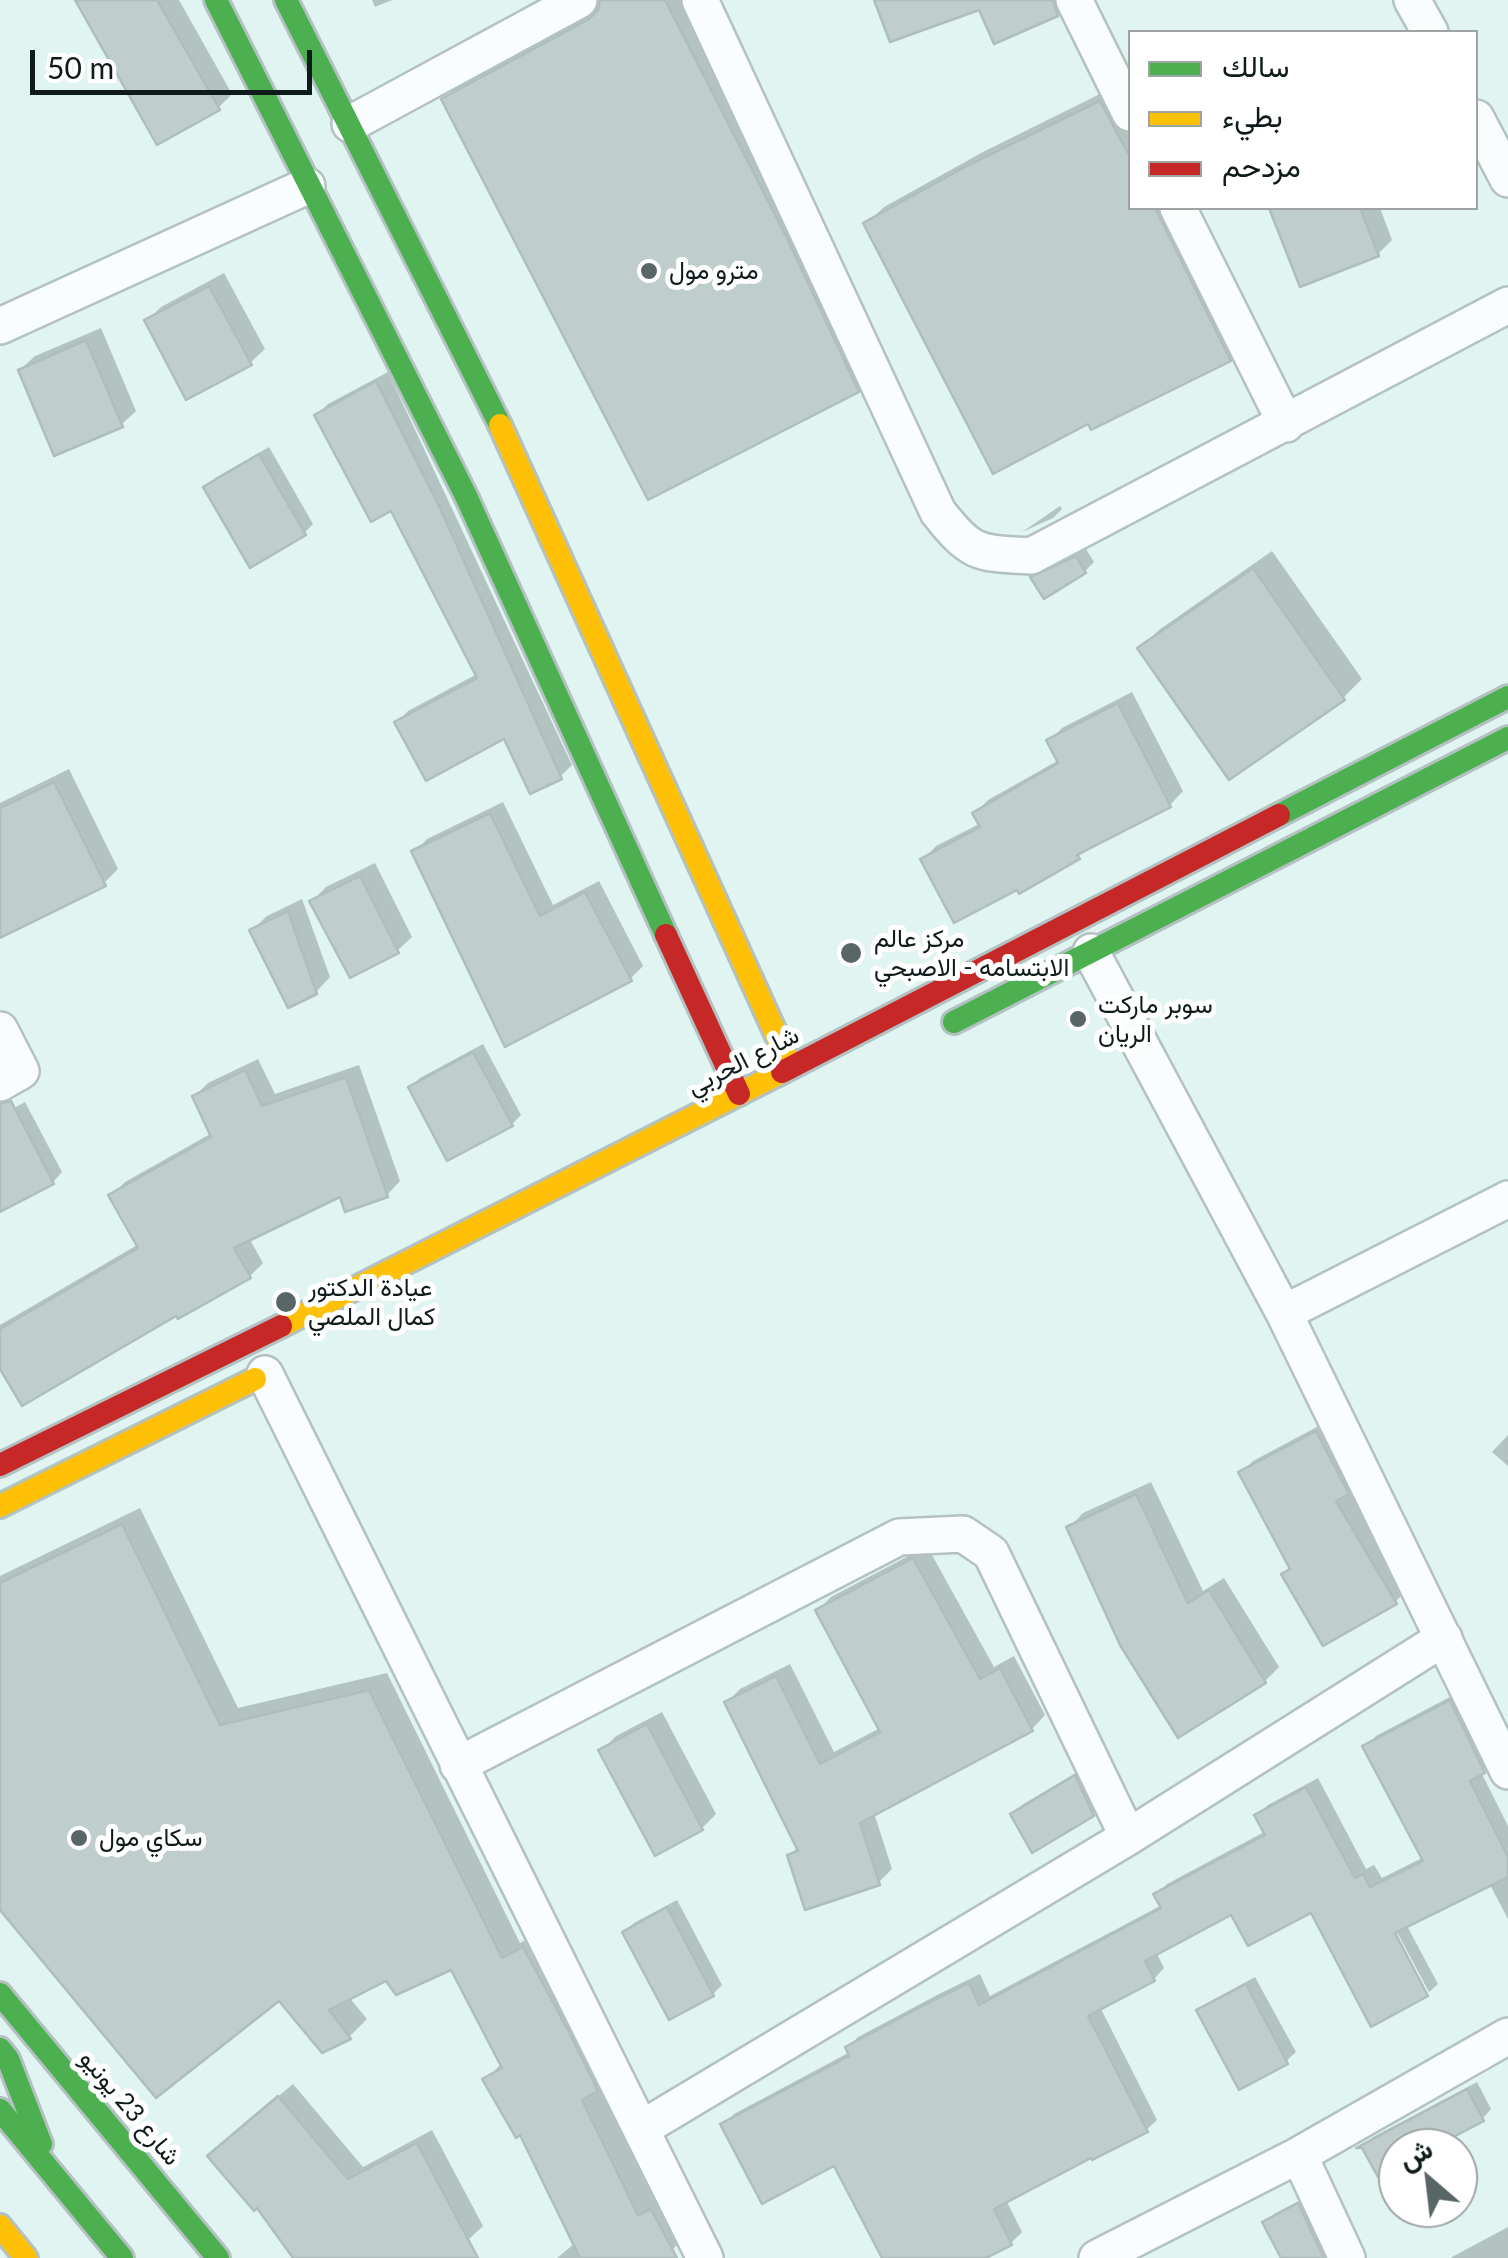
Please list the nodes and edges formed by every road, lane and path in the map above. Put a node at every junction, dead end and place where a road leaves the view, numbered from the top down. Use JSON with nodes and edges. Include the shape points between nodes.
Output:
{"nodes":[{"id":1,"x":216,"y":0,"type":"edge"},
{"id":2,"x":286,"y":0,"type":"edge"},
{"id":3,"x":580,"y":0,"type":"edge"},
{"id":4,"x":700,"y":0,"type":"edge"},
{"id":5,"x":1074,"y":0,"type":"edge"},
{"id":6,"x":1412,"y":0,"type":"edge"},
{"id":7,"x":1429,"y":30,"type":"edge"},
{"id":8,"x":1128,"y":109,"type":"edge"},
{"id":9,"x":1478,"y":122,"type":"edge"},
{"id":10,"x":350,"y":124,"type":"junction"},
{"id":11,"x":1508,"y":179,"type":"edge"},
{"id":12,"x":308,"y":186,"type":"junction"},
{"id":13,"x":1179,"y":210,"type":"edge"},
{"id":14,"x":1508,"y":305,"type":"edge"},
{"id":15,"x":0,"y":326,"type":"edge"},
{"id":16,"x":1286,"y":424,"type":"junction"},
{"id":17,"x":520,"y":467,"type":"junction"},
{"id":18,"x":480,"y":489,"type":"junction"},
{"id":19,"x":1508,"y":698,"type":"edge"},
{"id":20,"x":1508,"y":738,"type":"edge"},
{"id":21,"x":1092,"y":952,"type":"junction"},
{"id":22,"x":0,"y":1030,"type":"edge"},
{"id":23,"x":933,"y":1033,"type":"dead end"},
{"id":24,"x":791,"y":1068,"type":"junction"},
{"id":25,"x":0,"y":1083,"type":"edge"},
{"id":26,"x":739,"y":1094,"type":"junction"},
{"id":27,"x":1508,"y":1198,"type":"edge"},
{"id":28,"x":1284,"y":1314,"type":"junction"},
{"id":29,"x":274,"y":1370,"type":"joint"},
{"id":30,"x":0,"y":1465,"type":"edge"},
{"id":31,"x":0,"y":1506,"type":"edge"},
{"id":32,"x":1444,"y":1638,"type":"junction"},
{"id":33,"x":458,"y":1765,"type":"junction"},
{"id":34,"x":1508,"y":1771,"type":"edge"},
{"id":35,"x":1128,"y":1837,"type":"junction"},
{"id":36,"x":0,"y":1994,"type":"edge"},
{"id":37,"x":1508,"y":2036,"type":"edge"},
{"id":38,"x":0,"y":2049,"type":"edge"},
{"id":39,"x":0,"y":2110,"type":"edge"},
{"id":40,"x":641,"y":2129,"type":"junction"},
{"id":41,"x":0,"y":2148,"type":"edge"},
{"id":42,"x":1299,"y":2155,"type":"junction"},
{"id":43,"x":56,"y":2181,"type":"junction"},
{"id":44,"x":0,"y":2226,"type":"edge"},
{"id":45,"x":26,"y":2258,"type":"edge"},
{"id":46,"x":122,"y":2258,"type":"edge"},
{"id":47,"x":218,"y":2258,"type":"edge"},
{"id":48,"x":704,"y":2258,"type":"edge"},
{"id":49,"x":1097,"y":2258,"type":"edge"},
{"id":50,"x":1346,"y":2258,"type":"edge"}],
"edges":[{"from":1,"to":12,"type":"street"},
{"from":2,"to":10,"type":"street"},
{"from":3,"to":10,"type":"street"},
{"from":4,"to":16,"type":"street","via":[[938,512],[964,544],[1031,556]]},
{"from":5,"to":8,"type":"street"},
{"from":6,"to":7,"type":"street"},
{"from":9,"to":11,"type":"street"},
{"from":10,"to":17,"type":"street"},
{"from":12,"to":15,"type":"street"},
{"from":12,"to":18,"type":"street"},
{"from":13,"to":16,"type":"street"},
{"from":14,"to":16,"type":"street"},
{"from":17,"to":18,"type":"street"},
{"from":17,"to":24,"type":"street"},
{"from":18,"to":26,"type":"street"},
{"from":19,"to":24,"type":"street","name":"شارع الحربي"},
{"from":20,"to":21,"type":"street"},
{"from":21,"to":23,"type":"street"},
{"from":21,"to":28,"type":"street"},
{"from":22,"to":25,"type":"street","via":[[21,1071]]},
{"from":24,"to":26,"type":"street","name":"شارع الحربي"},
{"from":26,"to":30,"type":"street","name":"شارع الحربي"},
{"from":27,"to":28,"type":"street"},
{"from":28,"to":32,"type":"street"},
{"from":29,"to":31,"type":"street"},
{"from":29,"to":33,"type":"street"},
{"from":32,"to":34,"type":"street"},
{"from":32,"to":35,"type":"street"},
{"from":33,"to":35,"type":"street","via":[[899,1537],[963,1534],[991,1553]]},
{"from":33,"to":40,"type":"street"},
{"from":35,"to":40,"type":"street"},
{"from":36,"to":47,"type":"street","name":"شارع 23 يونيو"},
{"from":37,"to":42,"type":"street"},
{"from":38,"to":43,"type":"street"},
{"from":39,"to":43,"type":"street"},
{"from":40,"to":48,"type":"street"},
{"from":41,"to":43,"type":"street"},
{"from":42,"to":49,"type":"street"},
{"from":42,"to":50,"type":"street"},
{"from":43,"to":46,"type":"street"},
{"from":44,"to":45,"type":"street"}]}
